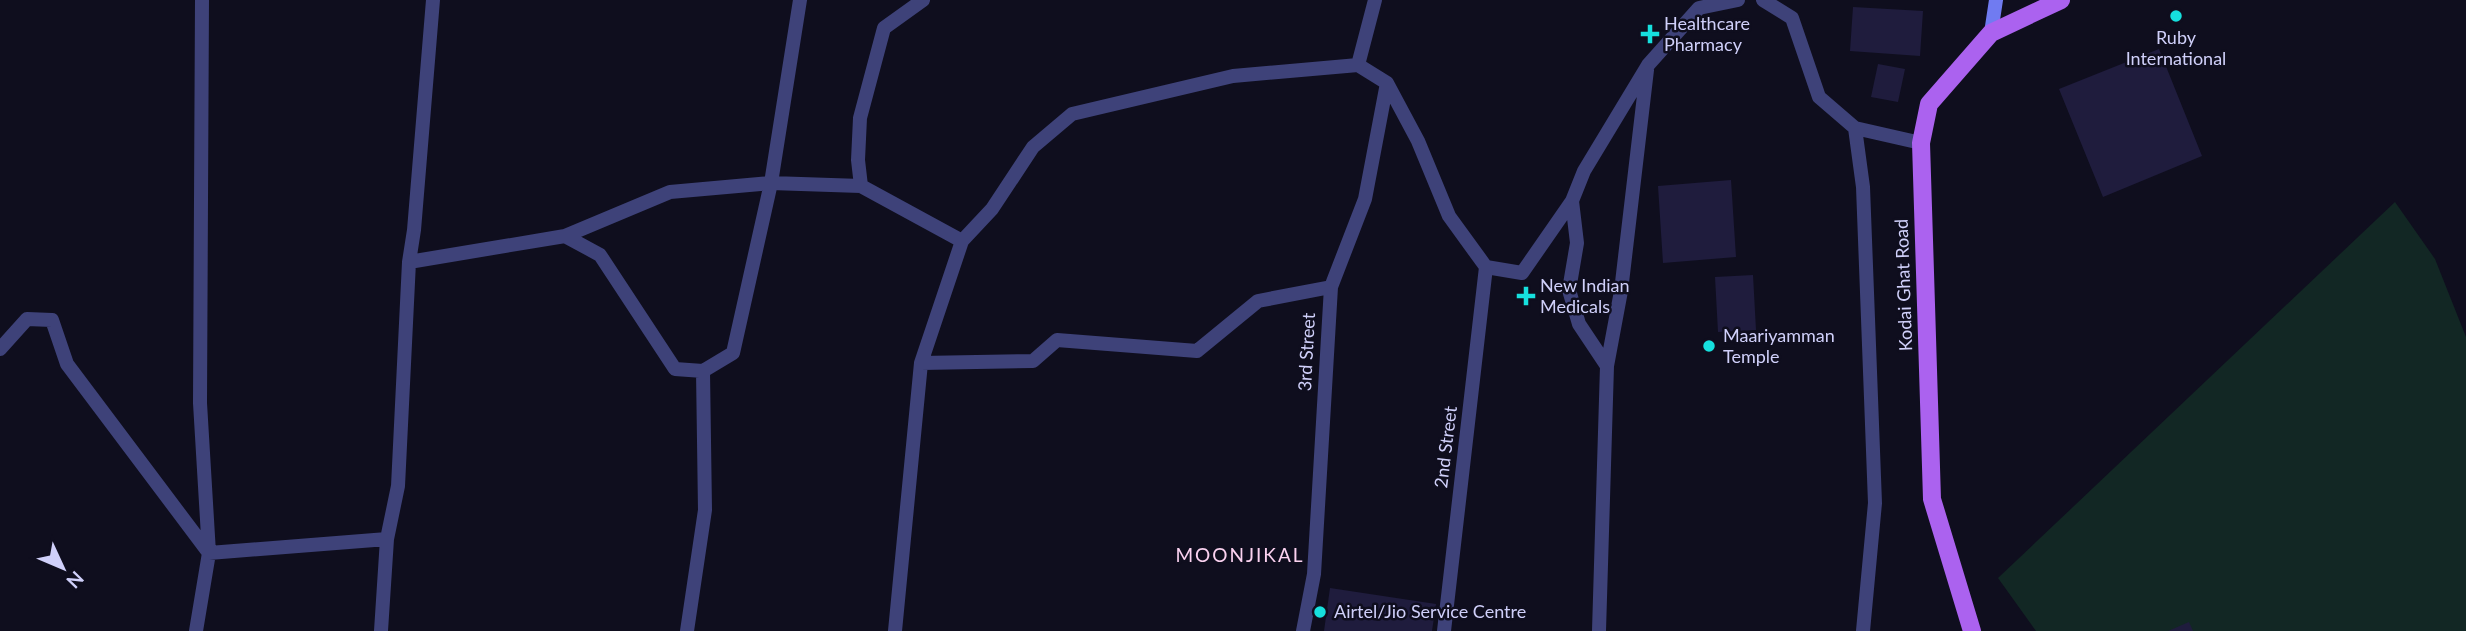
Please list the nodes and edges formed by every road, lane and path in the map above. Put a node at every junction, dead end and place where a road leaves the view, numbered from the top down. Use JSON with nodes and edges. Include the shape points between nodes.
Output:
{"nodes":[{"id":1,"x":202,"y":0,"type":"edge"},
{"id":2,"x":433,"y":0,"type":"edge"},
{"id":3,"x":800,"y":0,"type":"edge"},
{"id":4,"x":923,"y":0,"type":"edge"},
{"id":5,"x":1375,"y":0,"type":"edge"},
{"id":6,"x":1738,"y":0,"type":"edge"},
{"id":7,"x":1763,"y":0,"type":"edge"},
{"id":8,"x":1996,"y":0,"type":"edge"},
{"id":9,"x":2061,"y":0,"type":"edge"},
{"id":10,"x":1991,"y":33,"type":"junction"},
{"id":11,"x":1358,"y":65,"type":"junction"},
{"id":12,"x":1648,"y":65,"type":"junction"},
{"id":13,"x":1387,"y":83,"type":"junction"},
{"id":14,"x":1855,"y":128,"type":"junction"},
{"id":15,"x":1921,"y":142,"type":"junction"},
{"id":16,"x":771,"y":183,"type":"junction"},
{"id":17,"x":861,"y":186,"type":"junction"},
{"id":18,"x":1572,"y":201,"type":"junction"},
{"id":19,"x":565,"y":236,"type":"junction"},
{"id":20,"x":962,"y":241,"type":"junction"},
{"id":21,"x":409,"y":262,"type":"junction"},
{"id":22,"x":1486,"y":267,"type":"junction"},
{"id":23,"x":1331,"y":287,"type":"junction"},
{"id":24,"x":0,"y":349,"type":"edge"},
{"id":25,"x":921,"y":363,"type":"junction"},
{"id":26,"x":1607,"y":366,"type":"junction"},
{"id":27,"x":703,"y":372,"type":"junction"},
{"id":28,"x":387,"y":539,"type":"junction"},
{"id":29,"x":209,"y":553,"type":"junction"},
{"id":30,"x":196,"y":631,"type":"edge"},
{"id":31,"x":381,"y":631,"type":"edge"},
{"id":32,"x":687,"y":631,"type":"edge"},
{"id":33,"x":895,"y":631,"type":"edge"},
{"id":34,"x":1303,"y":631,"type":"edge"},
{"id":35,"x":1444,"y":631,"type":"edge"},
{"id":36,"x":1599,"y":631,"type":"edge"},
{"id":37,"x":1863,"y":631,"type":"edge"},
{"id":38,"x":1972,"y":631,"type":"edge"}],
"edges":[{"from":1,"to":29,"type":"street","via":[[200,403]]},
{"from":2,"to":21,"type":"street"},
{"from":3,"to":16,"type":"street"},
{"from":4,"to":17,"type":"street","via":[[884,28],[860,118]]},
{"from":5,"to":11,"type":"street"},
{"from":6,"to":12,"type":"street","via":[[1699,8]]},
{"from":7,"to":14,"type":"street","via":[[1792,18],[1819,97]]},
{"from":8,"to":10,"type":"street"},
{"from":9,"to":10,"type":"main road","name":"Kodai Ghat Road"},
{"from":10,"to":15,"type":"main road","name":"Kodai Ghat Road","via":[[1929,104]]},
{"from":11,"to":13,"type":"street"},
{"from":11,"to":20,"type":"street","via":[[1233,76],[1072,114],[1034,147],[992,209]]},
{"from":12,"to":18,"type":"street","via":[[1584,171]]},
{"from":12,"to":26,"type":"street","via":[[1621,292]]},
{"from":13,"to":22,"type":"street","via":[[1418,141],[1449,216]]},
{"from":13,"to":23,"type":"street","name":"3rd Street","via":[[1365,198]]},
{"from":14,"to":15,"type":"street"},
{"from":14,"to":37,"type":"street","via":[[1863,187],[1875,503]]},
{"from":15,"to":38,"type":"main road","name":"Kodai Ghat Road","via":[[1931,499]]},
{"from":16,"to":17,"type":"street"},
{"from":16,"to":19,"type":"street","via":[[670,192]]},
{"from":16,"to":27,"type":"street","via":[[733,353]]},
{"from":17,"to":20,"type":"street"},
{"from":18,"to":22,"type":"street","via":[[1522,272]]},
{"from":18,"to":26,"type":"street","via":[[1577,243],[1569,290],[1579,324]]},
{"from":19,"to":21,"type":"street"},
{"from":19,"to":27,"type":"street","via":[[600,255],[675,369]]},
{"from":20,"to":25,"type":"street"},
{"from":21,"to":28,"type":"street","via":[[398,486]]},
{"from":22,"to":35,"type":"street","name":"2nd Street"},
{"from":23,"to":25,"type":"street","via":[[1258,301],[1197,351],[1057,340],[1032,361]]},
{"from":23,"to":34,"type":"street","name":"3rd Street","via":[[1314,574]]},
{"from":24,"to":29,"type":"street","via":[[27,319],[52,320],[67,364]]},
{"from":25,"to":33,"type":"street"},
{"from":26,"to":36,"type":"street"},
{"from":27,"to":32,"type":"street","via":[[705,510]]},
{"from":28,"to":29,"type":"street"},
{"from":28,"to":31,"type":"street"},
{"from":29,"to":30,"type":"street"}]}
